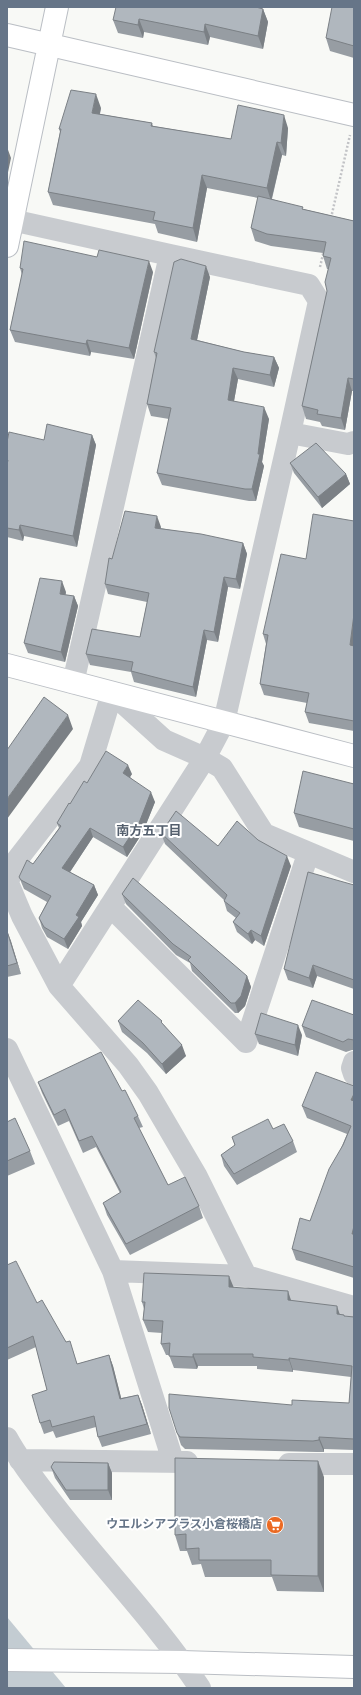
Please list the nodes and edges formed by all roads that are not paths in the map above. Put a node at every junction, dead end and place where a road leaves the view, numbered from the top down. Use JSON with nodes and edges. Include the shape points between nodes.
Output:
{"nodes":[{"id":1,"x":56,"y":7,"type":"edge"},
{"id":2,"x":7,"y":35,"type":"edge"},
{"id":3,"x":50,"y":45,"type":"junction"},
{"id":4,"x":352,"y":124,"type":"edge"},
{"id":5,"x":10,"y":219,"type":"edge"},
{"id":6,"x":7,"y":246,"type":"edge"},
{"id":7,"x":170,"y":256,"type":"junction"},
{"id":8,"x":290,"y":433,"type":"junction"},
{"id":9,"x":352,"y":446,"type":"edge"},
{"id":10,"x":7,"y":665,"type":"edge"},
{"id":11,"x":72,"y":683,"type":"junction"},
{"id":12,"x":112,"y":693,"type":"junction"},
{"id":13,"x":224,"y":722,"type":"junction"},
{"id":14,"x":354,"y":756,"type":"edge"},
{"id":15,"x":205,"y":758,"type":"junction"},
{"id":16,"x":308,"y":854,"type":"junction"},
{"id":17,"x":354,"y":872,"type":"edge"},
{"id":18,"x":110,"y":906,"type":"junction"},
{"id":19,"x":14,"y":919,"type":"edge"},
{"id":20,"x":59,"y":986,"type":"junction"},
{"id":21,"x":7,"y":1049,"type":"edge"},
{"id":22,"x":354,"y":1062,"type":"edge"},
{"id":23,"x":354,"y":1074,"type":"edge"},
{"id":24,"x":113,"y":1271,"type":"junction"},
{"id":25,"x":246,"y":1276,"type":"junction"},
{"id":26,"x":354,"y":1307,"type":"edge"},
{"id":27,"x":7,"y":1438,"type":"edge"},
{"id":28,"x":20,"y":1460,"type":"junction"},
{"id":29,"x":173,"y":1461,"type":"junction"},
{"id":30,"x":203,"y":1462,"type":"edge"},
{"id":31,"x":272,"y":1464,"type":"edge"},
{"id":32,"x":354,"y":1464,"type":"edge"},
{"id":33,"x":7,"y":1660,"type":"edge"},
{"id":34,"x":182,"y":1662,"type":"junction"},
{"id":35,"x":354,"y":1667,"type":"edge"},
{"id":36,"x":200,"y":1688,"type":"edge"}],
"edges":[{"from":1,"to":3,"type":"street"},
{"from":2,"to":3,"type":"street"},
{"from":3,"to":4,"type":"street"},
{"from":3,"to":5,"type":"street"},
{"from":5,"to":6,"type":"street"},
{"from":5,"to":7,"type":"street"},
{"from":7,"to":8,"type":"street","via":[[309,284],[319,301]]},
{"from":7,"to":11,"type":"street"},
{"from":8,"to":9,"type":"street"},
{"from":8,"to":13,"type":"street"},
{"from":10,"to":11,"type":"street"},
{"from":11,"to":12,"type":"street"},
{"from":12,"to":13,"type":"street"},
{"from":12,"to":15,"type":"street","via":[[164,740]]},
{"from":12,"to":19,"type":"street","via":[[90,766],[13,865],[8,883]]},
{"from":13,"to":14,"type":"street"},
{"from":13,"to":15,"type":"street"},
{"from":15,"to":16,"type":"street","via":[[222,768],[264,834]]},
{"from":15,"to":18,"type":"street"},
{"from":16,"to":17,"type":"street"},
{"from":16,"to":18,"type":"street","via":[[246,1042]]},
{"from":18,"to":20,"type":"street"},
{"from":19,"to":20,"type":"street"},
{"from":20,"to":25,"type":"street","via":[[128,1065],[148,1092],[196,1175]]},
{"from":21,"to":24,"type":"street"},
{"from":22,"to":23,"type":"street"},
{"from":24,"to":25,"type":"street"},
{"from":24,"to":29,"type":"street"},
{"from":25,"to":26,"type":"street"},
{"from":27,"to":28,"type":"street"},
{"from":28,"to":29,"type":"street"},
{"from":28,"to":34,"type":"street","via":[[82,1542],[169,1643]]},
{"from":29,"to":30,"type":"street"},
{"from":31,"to":32,"type":"street"},
{"from":33,"to":34,"type":"street"},
{"from":34,"to":35,"type":"street"},
{"from":34,"to":36,"type":"street"}]}
